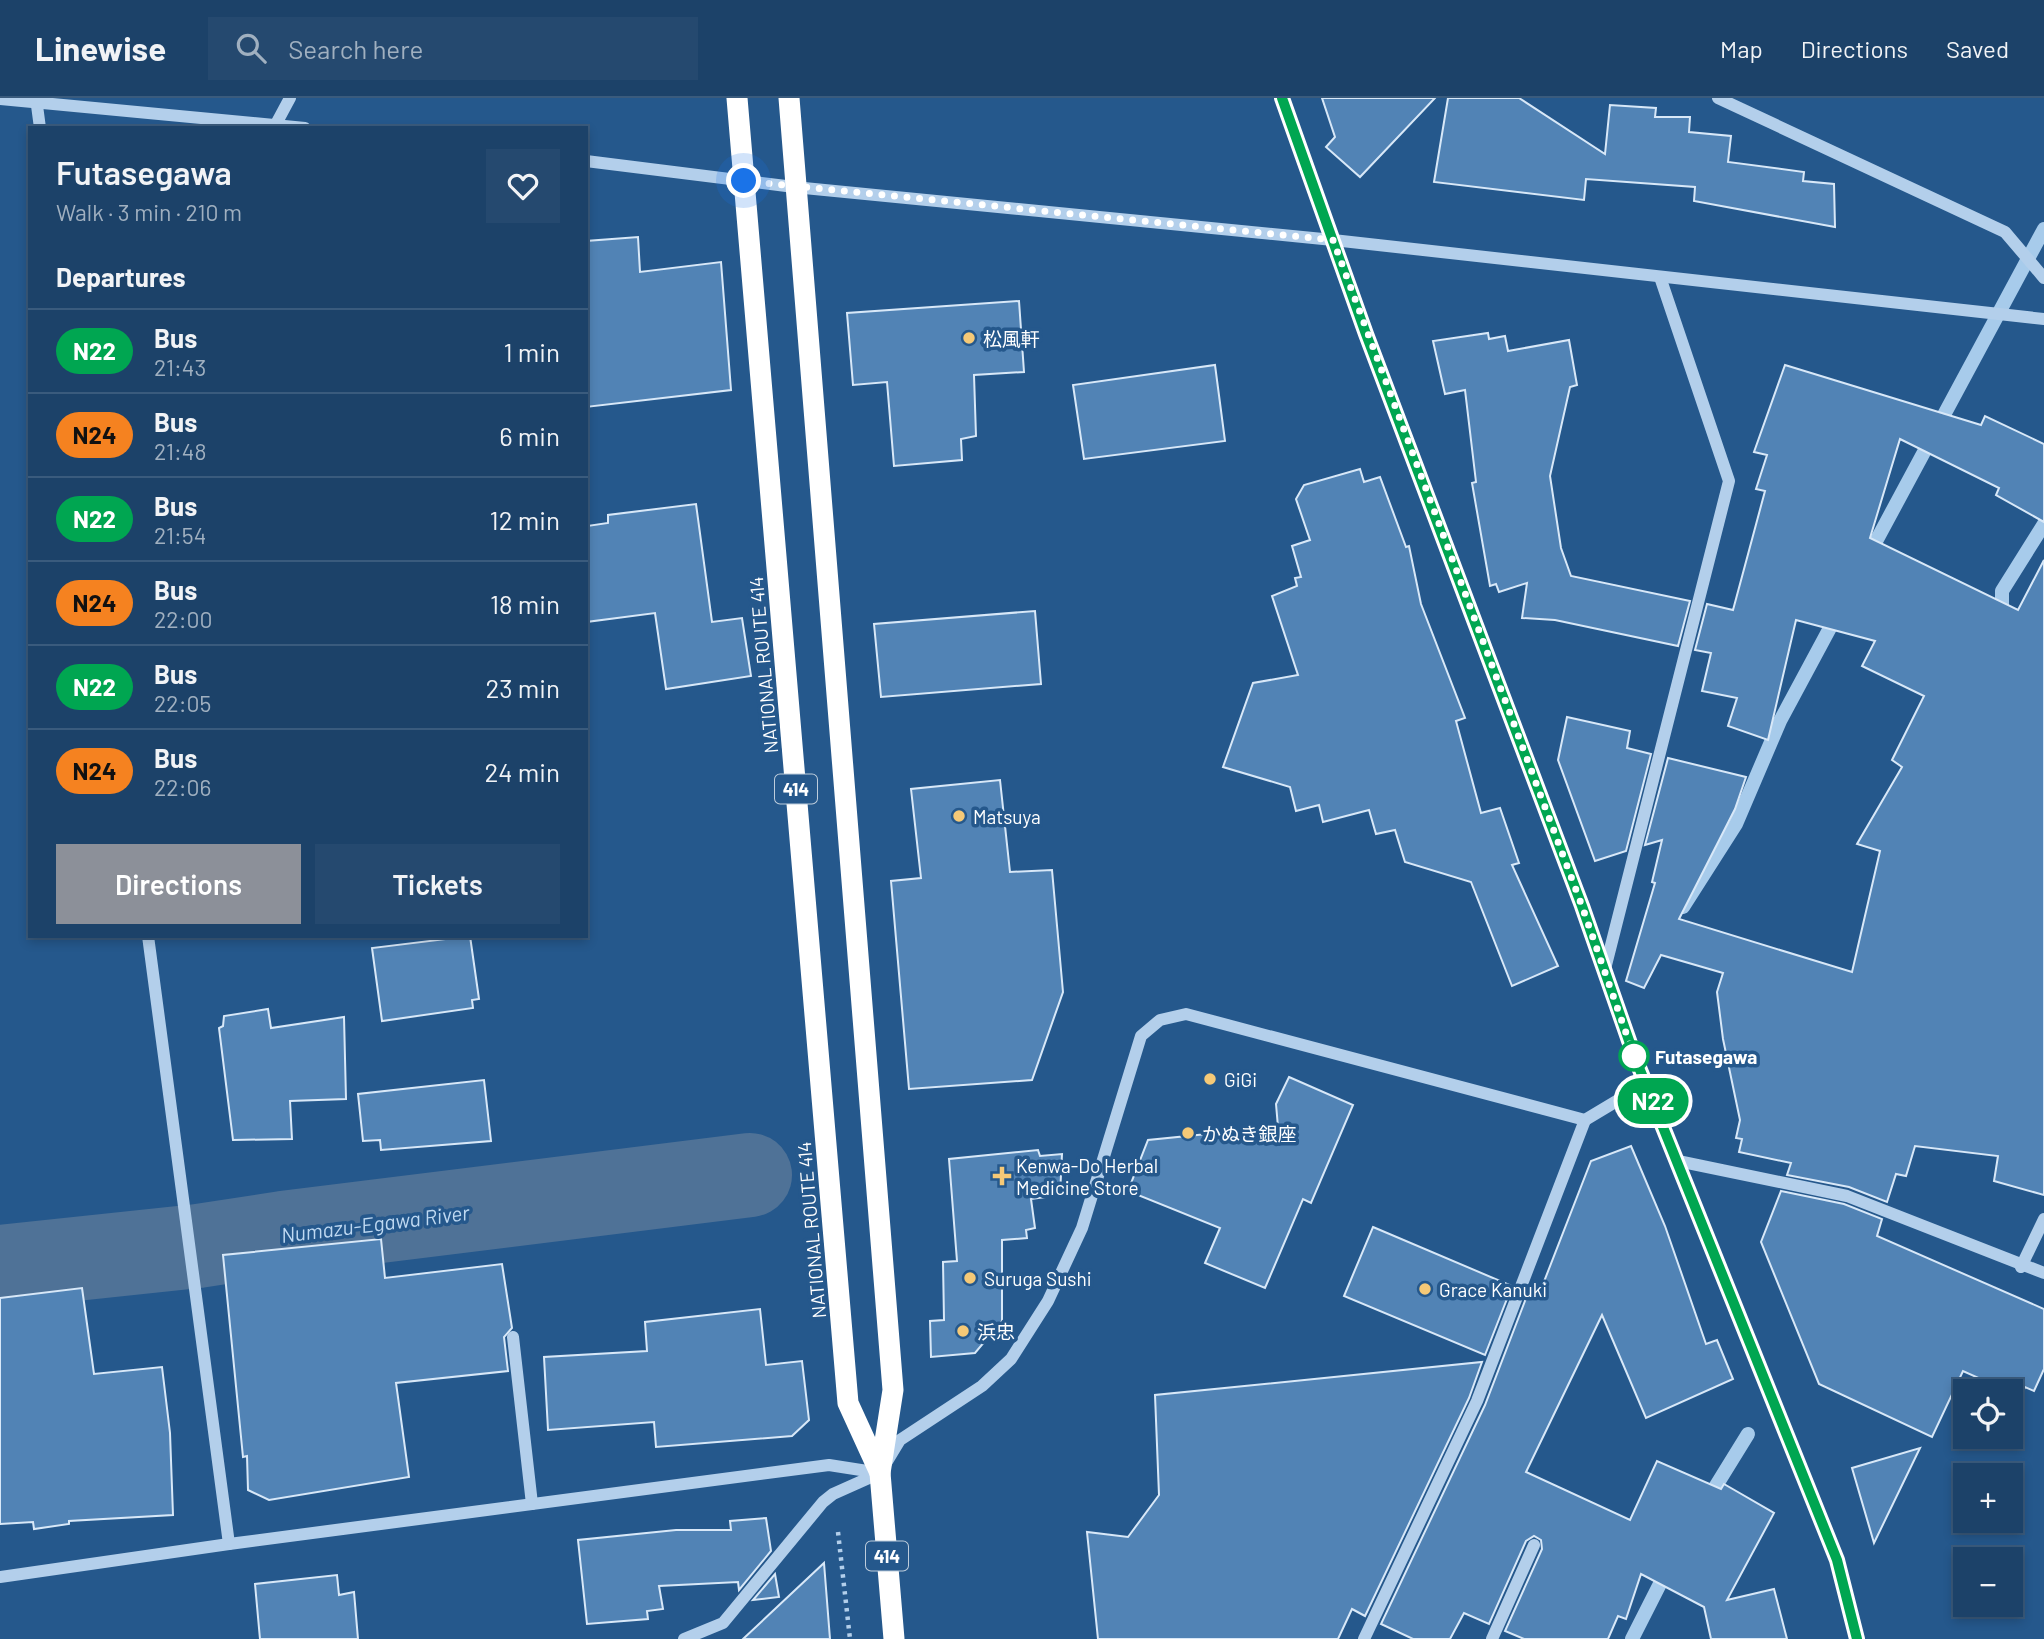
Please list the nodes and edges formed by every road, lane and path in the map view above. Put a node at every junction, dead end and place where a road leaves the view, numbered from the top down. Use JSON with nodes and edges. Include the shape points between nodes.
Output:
{"nodes":[{"id":1,"x":290,"y":98,"type":"edge"},
{"id":2,"x":737,"y":98,"type":"edge"},
{"id":3,"x":789,"y":98,"type":"edge"},
{"id":4,"x":1282,"y":98,"type":"edge"},
{"id":5,"x":1718,"y":98,"type":"edge"},
{"id":6,"x":0,"y":99,"type":"edge"},
{"id":7,"x":36,"y":100,"type":"edge"},
{"id":8,"x":276,"y":124,"type":"junction"},
{"id":9,"x":40,"y":126,"type":"edge"},
{"id":10,"x":290,"y":126,"type":"edge"},
{"id":11,"x":588,"y":161,"type":"edge"},
{"id":12,"x":744,"y":181,"type":"junction"},
{"id":13,"x":794,"y":187,"type":"junction"},
{"id":14,"x":1333,"y":240,"type":"junction"},
{"id":15,"x":1660,"y":277,"type":"junction"},
{"id":16,"x":2044,"y":278,"type":"edge"},
{"id":17,"x":2044,"y":319,"type":"edge"},
{"id":18,"x":148,"y":938,"type":"edge"},
{"id":19,"x":1605,"y":969,"type":"junction"},
{"id":20,"x":1645,"y":1084,"type":"junction"},
{"id":21,"x":1585,"y":1120,"type":"junction"},
{"id":22,"x":1678,"y":1161,"type":"junction"},
{"id":23,"x":2044,"y":1219,"type":"edge"},
{"id":24,"x":2021,"y":1267,"type":"junction"},
{"id":25,"x":2044,"y":1273,"type":"edge"},
{"id":26,"x":513,"y":1337,"type":"dead end"},
{"id":27,"x":880,"y":1474,"type":"junction"},
{"id":28,"x":532,"y":1504,"type":"junction"},
{"id":29,"x":229,"y":1544,"type":"junction"},
{"id":30,"x":1534,"y":1545,"type":"dead end"},
{"id":31,"x":0,"y":1577,"type":"edge"},
{"id":32,"x":684,"y":1639,"type":"edge"},
{"id":33,"x":894,"y":1639,"type":"edge"},
{"id":34,"x":1364,"y":1639,"type":"edge"},
{"id":35,"x":1492,"y":1639,"type":"edge"},
{"id":36,"x":1857,"y":1639,"type":"edge"}],
"edges":[{"from":1,"to":8,"type":"street"},
{"from":2,"to":12,"type":"highway","name":"NATIONAL ROUTE 414","number":"414"},
{"from":3,"to":13,"type":"highway","name":"NATIONAL ROUTE 414","number":"414"},
{"from":4,"to":14,"type":"street"},
{"from":5,"to":16,"type":"street","via":[[2005,232]]},
{"from":6,"to":7,"type":"street"},
{"from":7,"to":8,"type":"street"},
{"from":7,"to":9,"type":"street"},
{"from":8,"to":10,"type":"street"},
{"from":11,"to":12,"type":"street"},
{"from":12,"to":13,"type":"street"},
{"from":12,"to":27,"type":"highway","name":"NATIONAL ROUTE 414","number":"414","via":[[848,1403]]},
{"from":13,"to":14,"type":"street"},
{"from":13,"to":27,"type":"highway","name":"NATIONAL ROUTE 414","number":"414","via":[[893,1390]]},
{"from":14,"to":15,"type":"street"},
{"from":14,"to":19,"type":"street"},
{"from":15,"to":17,"type":"street"},
{"from":15,"to":19,"type":"street","via":[[1728,481]]},
{"from":18,"to":29,"type":"street"},
{"from":19,"to":20,"type":"street"},
{"from":20,"to":21,"type":"street"},
{"from":20,"to":22,"type":"street"},
{"from":21,"to":27,"type":"street","via":[[1186,1014],[1160,1020],[1141,1036],[1082,1228],[1048,1301],[1011,1359],[982,1386],[900,1440]]},
{"from":21,"to":34,"type":"street","via":[[1477,1402]]},
{"from":22,"to":24,"type":"street","via":[[1847,1196]]},
{"from":22,"to":36,"type":"street","via":[[1837,1560]]},
{"from":23,"to":24,"type":"street"},
{"from":24,"to":25,"type":"street"},
{"from":26,"to":28,"type":"street"},
{"from":27,"to":28,"type":"street","via":[[829,1465]]},
{"from":27,"to":32,"type":"street","via":[[823,1502],[723,1623]]},
{"from":27,"to":33,"type":"highway","name":"NATIONAL ROUTE 414","number":"414"},
{"from":28,"to":29,"type":"street"},
{"from":29,"to":31,"type":"street"},
{"from":30,"to":35,"type":"street"}]}
